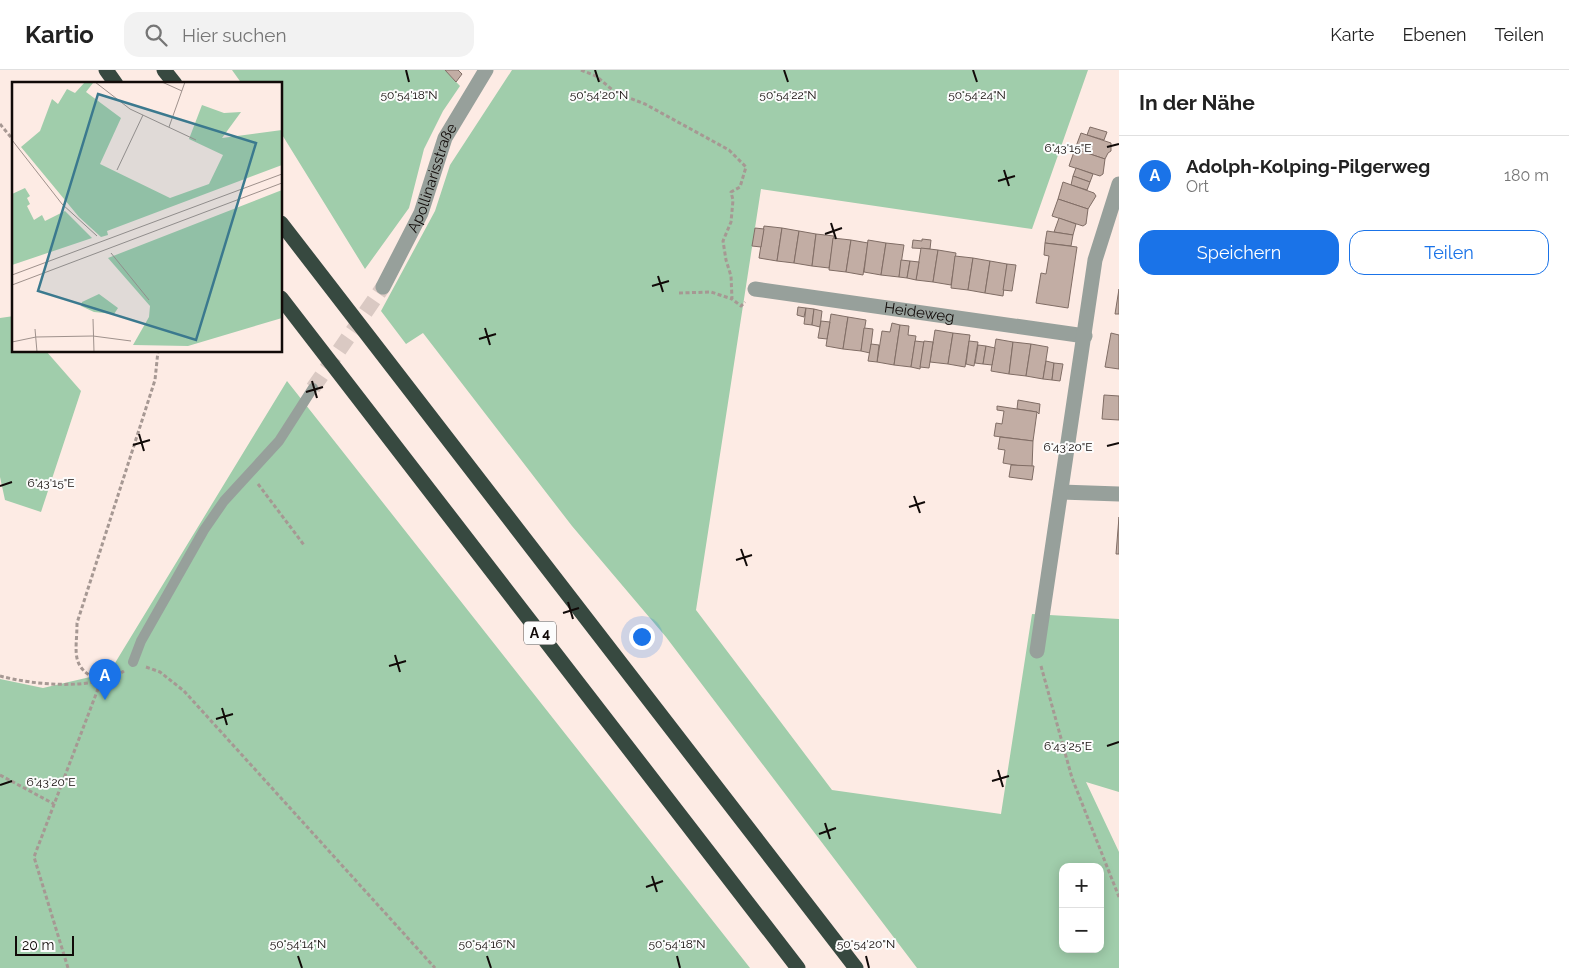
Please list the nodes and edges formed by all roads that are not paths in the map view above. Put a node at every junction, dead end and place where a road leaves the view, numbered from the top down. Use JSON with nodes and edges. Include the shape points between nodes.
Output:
{"nodes":[{"id":1,"x":106,"y":70,"type":"edge"},
{"id":2,"x":164,"y":70,"type":"edge"},
{"id":3,"x":486,"y":70,"type":"edge"},
{"id":4,"x":115,"y":82,"type":"edge"},
{"id":5,"x":173,"y":82,"type":"edge"},
{"id":6,"x":1119,"y":184,"type":"edge"},
{"id":7,"x":282,"y":223,"type":"edge"},
{"id":8,"x":383,"y":288,"type":"tunnel mouth"},
{"id":9,"x":755,"y":289,"type":"road end"},
{"id":10,"x":282,"y":299,"type":"edge"},
{"id":11,"x":1084,"y":336,"type":"junction"},
{"id":12,"x":313,"y":388,"type":"tunnel mouth"},
{"id":13,"x":1061,"y":492,"type":"junction"},
{"id":14,"x":1119,"y":494,"type":"edge"},
{"id":15,"x":1037,"y":651,"type":"road end"},
{"id":16,"x":133,"y":662,"type":"road end"},
{"id":17,"x":798,"y":968,"type":"edge"},
{"id":18,"x":856,"y":968,"type":"edge"}],
"edges":[{"from":1,"to":4,"type":"highway"},
{"from":2,"to":5,"type":"highway"},
{"from":3,"to":8,"type":"street","name":"Apollinarisstraße","via":[[445,138],[421,213]]},
{"from":6,"to":11,"type":"street","via":[[1095,260]]},
{"from":7,"to":18,"type":"highway"},
{"from":9,"to":11,"type":"street","name":"Heideweg"},
{"from":10,"to":17,"type":"highway","number":"A 4"},
{"from":11,"to":13,"type":"street"},
{"from":12,"to":16,"type":"lane","via":[[278,441],[224,501],[204,530],[140,641]]},
{"from":13,"to":14,"type":"street"},
{"from":13,"to":15,"type":"street"}]}
